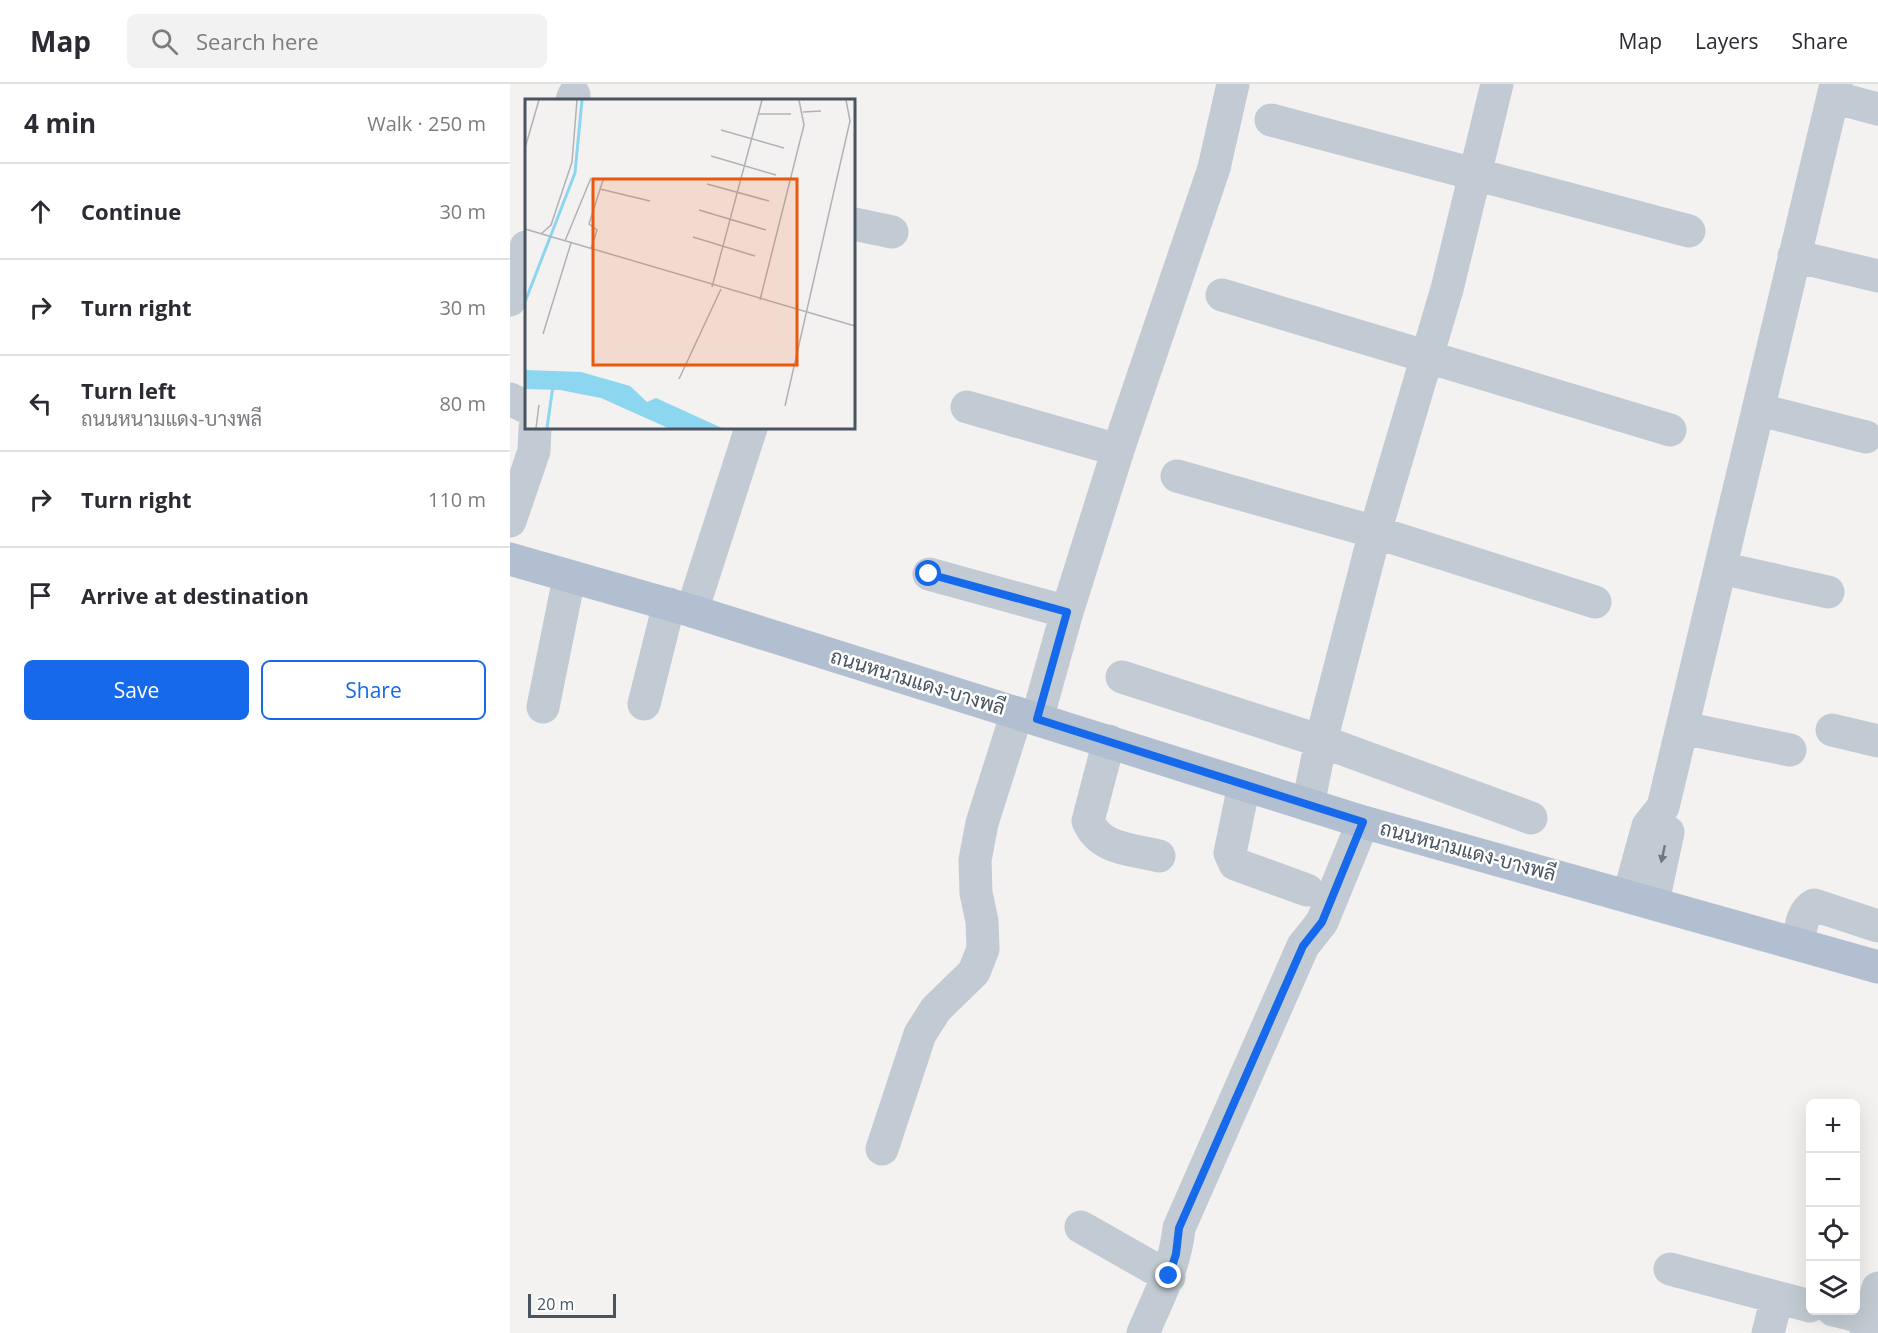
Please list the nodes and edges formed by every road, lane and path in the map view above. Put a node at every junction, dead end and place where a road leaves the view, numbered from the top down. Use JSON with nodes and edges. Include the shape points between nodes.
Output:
{"nodes":[{"id":1,"x":1233,"y":84,"type":"edge"},
{"id":2,"x":1497,"y":84,"type":"edge"},
{"id":3,"x":1834,"y":91,"type":"edge"},
{"id":4,"x":1878,"y":109,"type":"edge"},
{"id":5,"x":1271,"y":120,"type":"dead end"},
{"id":6,"x":1476,"y":177,"type":"junction"},
{"id":7,"x":855,"y":224,"type":"edge"},
{"id":8,"x":1689,"y":231,"type":"dead end"},
{"id":9,"x":892,"y":232,"type":"dead end"},
{"id":10,"x":525,"y":251,"type":"edge"},
{"id":11,"x":1794,"y":256,"type":"junction"},
{"id":12,"x":1878,"y":276,"type":"edge"},
{"id":13,"x":1222,"y":295,"type":"dead end"},
{"id":14,"x":510,"y":300,"type":"edge"},
{"id":15,"x":1428,"y":359,"type":"junction"},
{"id":16,"x":510,"y":399,"type":"edge"},
{"id":17,"x":525,"y":406,"type":"edge"},
{"id":18,"x":967,"y":407,"type":"dead end"},
{"id":19,"x":1760,"y":410,"type":"junction"},
{"id":20,"x":534,"y":429,"type":"edge"},
{"id":21,"x":752,"y":429,"type":"edge"},
{"id":22,"x":1670,"y":430,"type":"dead end"},
{"id":23,"x":1866,"y":437,"type":"dead end"},
{"id":24,"x":1118,"y":450,"type":"junction"},
{"id":25,"x":1177,"y":476,"type":"dead end"},
{"id":26,"x":510,"y":521,"type":"edge"},
{"id":27,"x":1375,"y":532,"type":"junction"},
{"id":28,"x":510,"y":559,"type":"edge"},
{"id":29,"x":1721,"y":568,"type":"junction"},
{"id":30,"x":929,"y":574,"type":"dead end"},
{"id":31,"x":569,"y":578,"type":"junction"},
{"id":32,"x":1828,"y":592,"type":"dead end"},
{"id":33,"x":1596,"y":602,"type":"dead end"},
{"id":34,"x":681,"y":607,"type":"junction"},
{"id":35,"x":1067,"y":612,"type":"junction"},
{"id":36,"x":1122,"y":677,"type":"dead end"},
{"id":37,"x":644,"y":704,"type":"dead end"},
{"id":38,"x":543,"y":707,"type":"dead end"},
{"id":39,"x":1027,"y":716,"type":"junction"},
{"id":40,"x":1683,"y":728,"type":"junction"},
{"id":41,"x":1832,"y":730,"type":"dead end"},
{"id":42,"x":1109,"y":741,"type":"junction"},
{"id":43,"x":1321,"y":741,"type":"junction"},
{"id":44,"x":1878,"y":741,"type":"edge"},
{"id":45,"x":1790,"y":750,"type":"dead end"},
{"id":46,"x":1244,"y":785,"type":"junction"},
{"id":47,"x":1308,"y":804,"type":"junction"},
{"id":48,"x":1530,"y":818,"type":"dead end"},
{"id":49,"x":1363,"y":822,"type":"junction"},
{"id":50,"x":1159,"y":856,"type":"dead end"},
{"id":51,"x":1307,"y":890,"type":"dead end"},
{"id":52,"x":1641,"y":898,"type":"junction"},
{"id":53,"x":1878,"y":926,"type":"edge"},
{"id":54,"x":1798,"y":944,"type":"junction"},
{"id":55,"x":1878,"y":967,"type":"edge"},
{"id":56,"x":882,"y":1149,"type":"dead end"},
{"id":57,"x":1081,"y":1227,"type":"dead end"},
{"id":58,"x":1173,"y":1265,"type":"junction"},
{"id":59,"x":1670,"y":1269,"type":"dead end"},
{"id":60,"x":1878,"y":1288,"type":"edge"},
{"id":61,"x":1777,"y":1298,"type":"junction"},
{"id":62,"x":1806,"y":1304,"type":"edge"},
{"id":63,"x":1851,"y":1320,"type":"edge"},
{"id":64,"x":1143,"y":1333,"type":"edge"},
{"id":65,"x":1768,"y":1333,"type":"edge"}],
"edges":[{"from":1,"to":24,"type":"street","via":[[1214,168]]},
{"from":2,"to":6,"type":"street"},
{"from":3,"to":4,"type":"street"},
{"from":3,"to":11,"type":"street"},
{"from":5,"to":6,"type":"street"},
{"from":6,"to":8,"type":"street"},
{"from":6,"to":15,"type":"street"},
{"from":7,"to":9,"type":"street"},
{"from":10,"to":14,"type":"street"},
{"from":11,"to":12,"type":"street"},
{"from":11,"to":19,"type":"street"},
{"from":13,"to":15,"type":"street"},
{"from":15,"to":22,"type":"street"},
{"from":15,"to":27,"type":"street"},
{"from":16,"to":17,"type":"street"},
{"from":18,"to":24,"type":"street"},
{"from":19,"to":23,"type":"street"},
{"from":19,"to":29,"type":"street"},
{"from":20,"to":26,"type":"street","via":[[534,451]]},
{"from":21,"to":34,"type":"street"},
{"from":24,"to":35,"type":"street"},
{"from":25,"to":27,"type":"street"},
{"from":27,"to":33,"type":"street"},
{"from":27,"to":43,"type":"street"},
{"from":28,"to":31,"type":"main road","name":"ถนนหนามแดง-บางพลี"},
{"from":29,"to":32,"type":"street"},
{"from":29,"to":40,"type":"street"},
{"from":30,"to":35,"type":"street"},
{"from":31,"to":34,"type":"main road","name":"ถนนหนามแดง-บางพลี"},
{"from":31,"to":38,"type":"street"},
{"from":34,"to":37,"type":"street"},
{"from":34,"to":39,"type":"main road","name":"ถนนหนามแดง-บางพลี"},
{"from":35,"to":39,"type":"street"},
{"from":36,"to":43,"type":"street"},
{"from":39,"to":42,"type":"main road","name":"ถนนหนามแดง-บางพลี"},
{"from":39,"to":56,"type":"street","via":[[982,823],[975,860],[983,949],[974,972],[936,1009],[920,1034]]},
{"from":40,"to":45,"type":"street"},
{"from":40,"to":52,"type":"street","via":[[1663,807],[1648,826]]},
{"from":41,"to":44,"type":"street"},
{"from":42,"to":46,"type":"main road","name":"ถนนหนามแดง-บางพลี"},
{"from":42,"to":50,"type":"street","via":[[1088,821],[1093,833],[1103,843]]},
{"from":43,"to":47,"type":"street"},
{"from":43,"to":48,"type":"street"},
{"from":46,"to":47,"type":"main road","name":"ถนนหนามแดง-บางพลี"},
{"from":46,"to":51,"type":"street","via":[[1230,853],[1232,860]]},
{"from":47,"to":49,"type":"main road","name":"ถนนหนามแดง-บางพลี"},
{"from":49,"to":52,"type":"main road","name":"ถนนหนามแดง-บางพลี"},
{"from":49,"to":58,"type":"street","via":[[1322,922],[1303,946],[1179,1228]]},
{"from":52,"to":54,"type":"main road","name":"ถนนหนามแดง-บางพลี"},
{"from":53,"to":54,"type":"street","via":[[1814,905],[1804,915]]},
{"from":54,"to":55,"type":"main road","name":"ถนนหนามแดง-บางพลี"},
{"from":57,"to":58,"type":"street"},
{"from":58,"to":64,"type":"street"},
{"from":59,"to":61,"type":"street"},
{"from":60,"to":63,"type":"street"},
{"from":61,"to":62,"type":"street"},
{"from":61,"to":65,"type":"street"}]}
